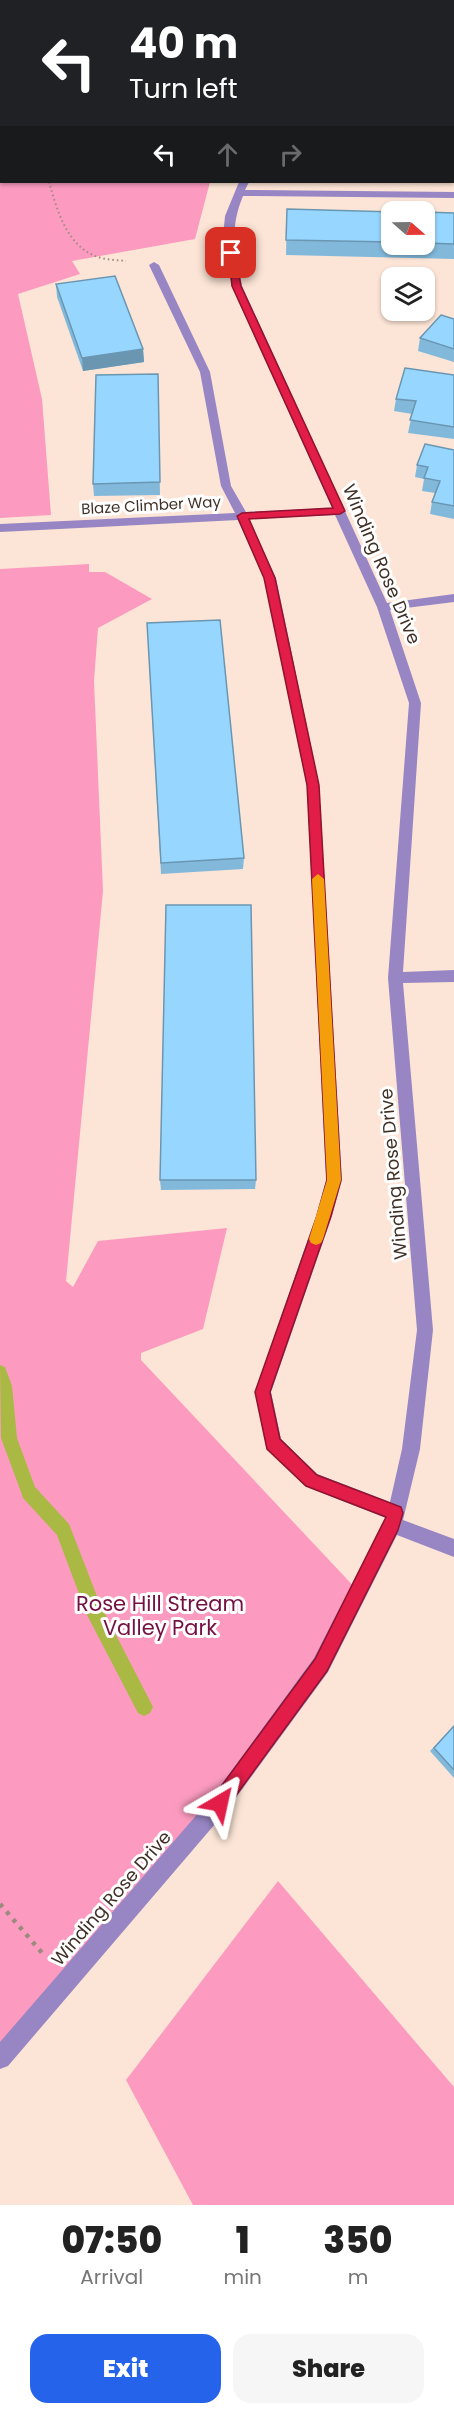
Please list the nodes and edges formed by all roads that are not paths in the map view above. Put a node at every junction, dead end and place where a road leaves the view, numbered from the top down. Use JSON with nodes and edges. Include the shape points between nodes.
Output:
{"nodes":[{"id":1,"x":243,"y":187,"type":"edge"},
{"id":2,"x":454,"y":195,"type":"edge"},
{"id":3,"x":154,"y":265,"type":"dead end"},
{"id":4,"x":340,"y":511,"type":"junction"},
{"id":5,"x":242,"y":516,"type":"junction"},
{"id":6,"x":0,"y":528,"type":"edge"},
{"id":7,"x":454,"y":598,"type":"edge"},
{"id":8,"x":383,"y":607,"type":"junction"},
{"id":9,"x":454,"y":976,"type":"edge"},
{"id":10,"x":395,"y":978,"type":"junction"},
{"id":11,"x":394,"y":1519,"type":"junction"},
{"id":12,"x":454,"y":1548,"type":"edge"},
{"id":13,"x":0,"y":2058,"type":"edge"}],
"edges":[{"from":1,"to":2,"type":"street","name":"Winding Rose Drive"},
{"from":1,"to":4,"type":"street","name":"Winding Rose Drive","via":[[230,216],[228,237],[237,286]]},
{"from":3,"to":5,"type":"street","via":[[205,372],[226,486]]},
{"from":4,"to":5,"type":"street","name":"Blaze Climber Way"},
{"from":4,"to":8,"type":"street","name":"Winding Rose Drive"},
{"from":5,"to":6,"type":"street","name":"Blaze Climber Way"},
{"from":5,"to":11,"type":"street","via":[[270,578],[313,785],[334,1180],[262,1392],[273,1443],[311,1480]]},
{"from":7,"to":8,"type":"street"},
{"from":8,"to":10,"type":"street","name":"Winding Rose Drive","via":[[415,703]]},
{"from":9,"to":10,"type":"street"},
{"from":10,"to":11,"type":"street","name":"Winding Rose Drive","via":[[425,1330],[411,1449]]},
{"from":11,"to":12,"type":"street"},
{"from":11,"to":13,"type":"street","name":"Winding Rose Drive","via":[[321,1665],[220,1803]]}]}
